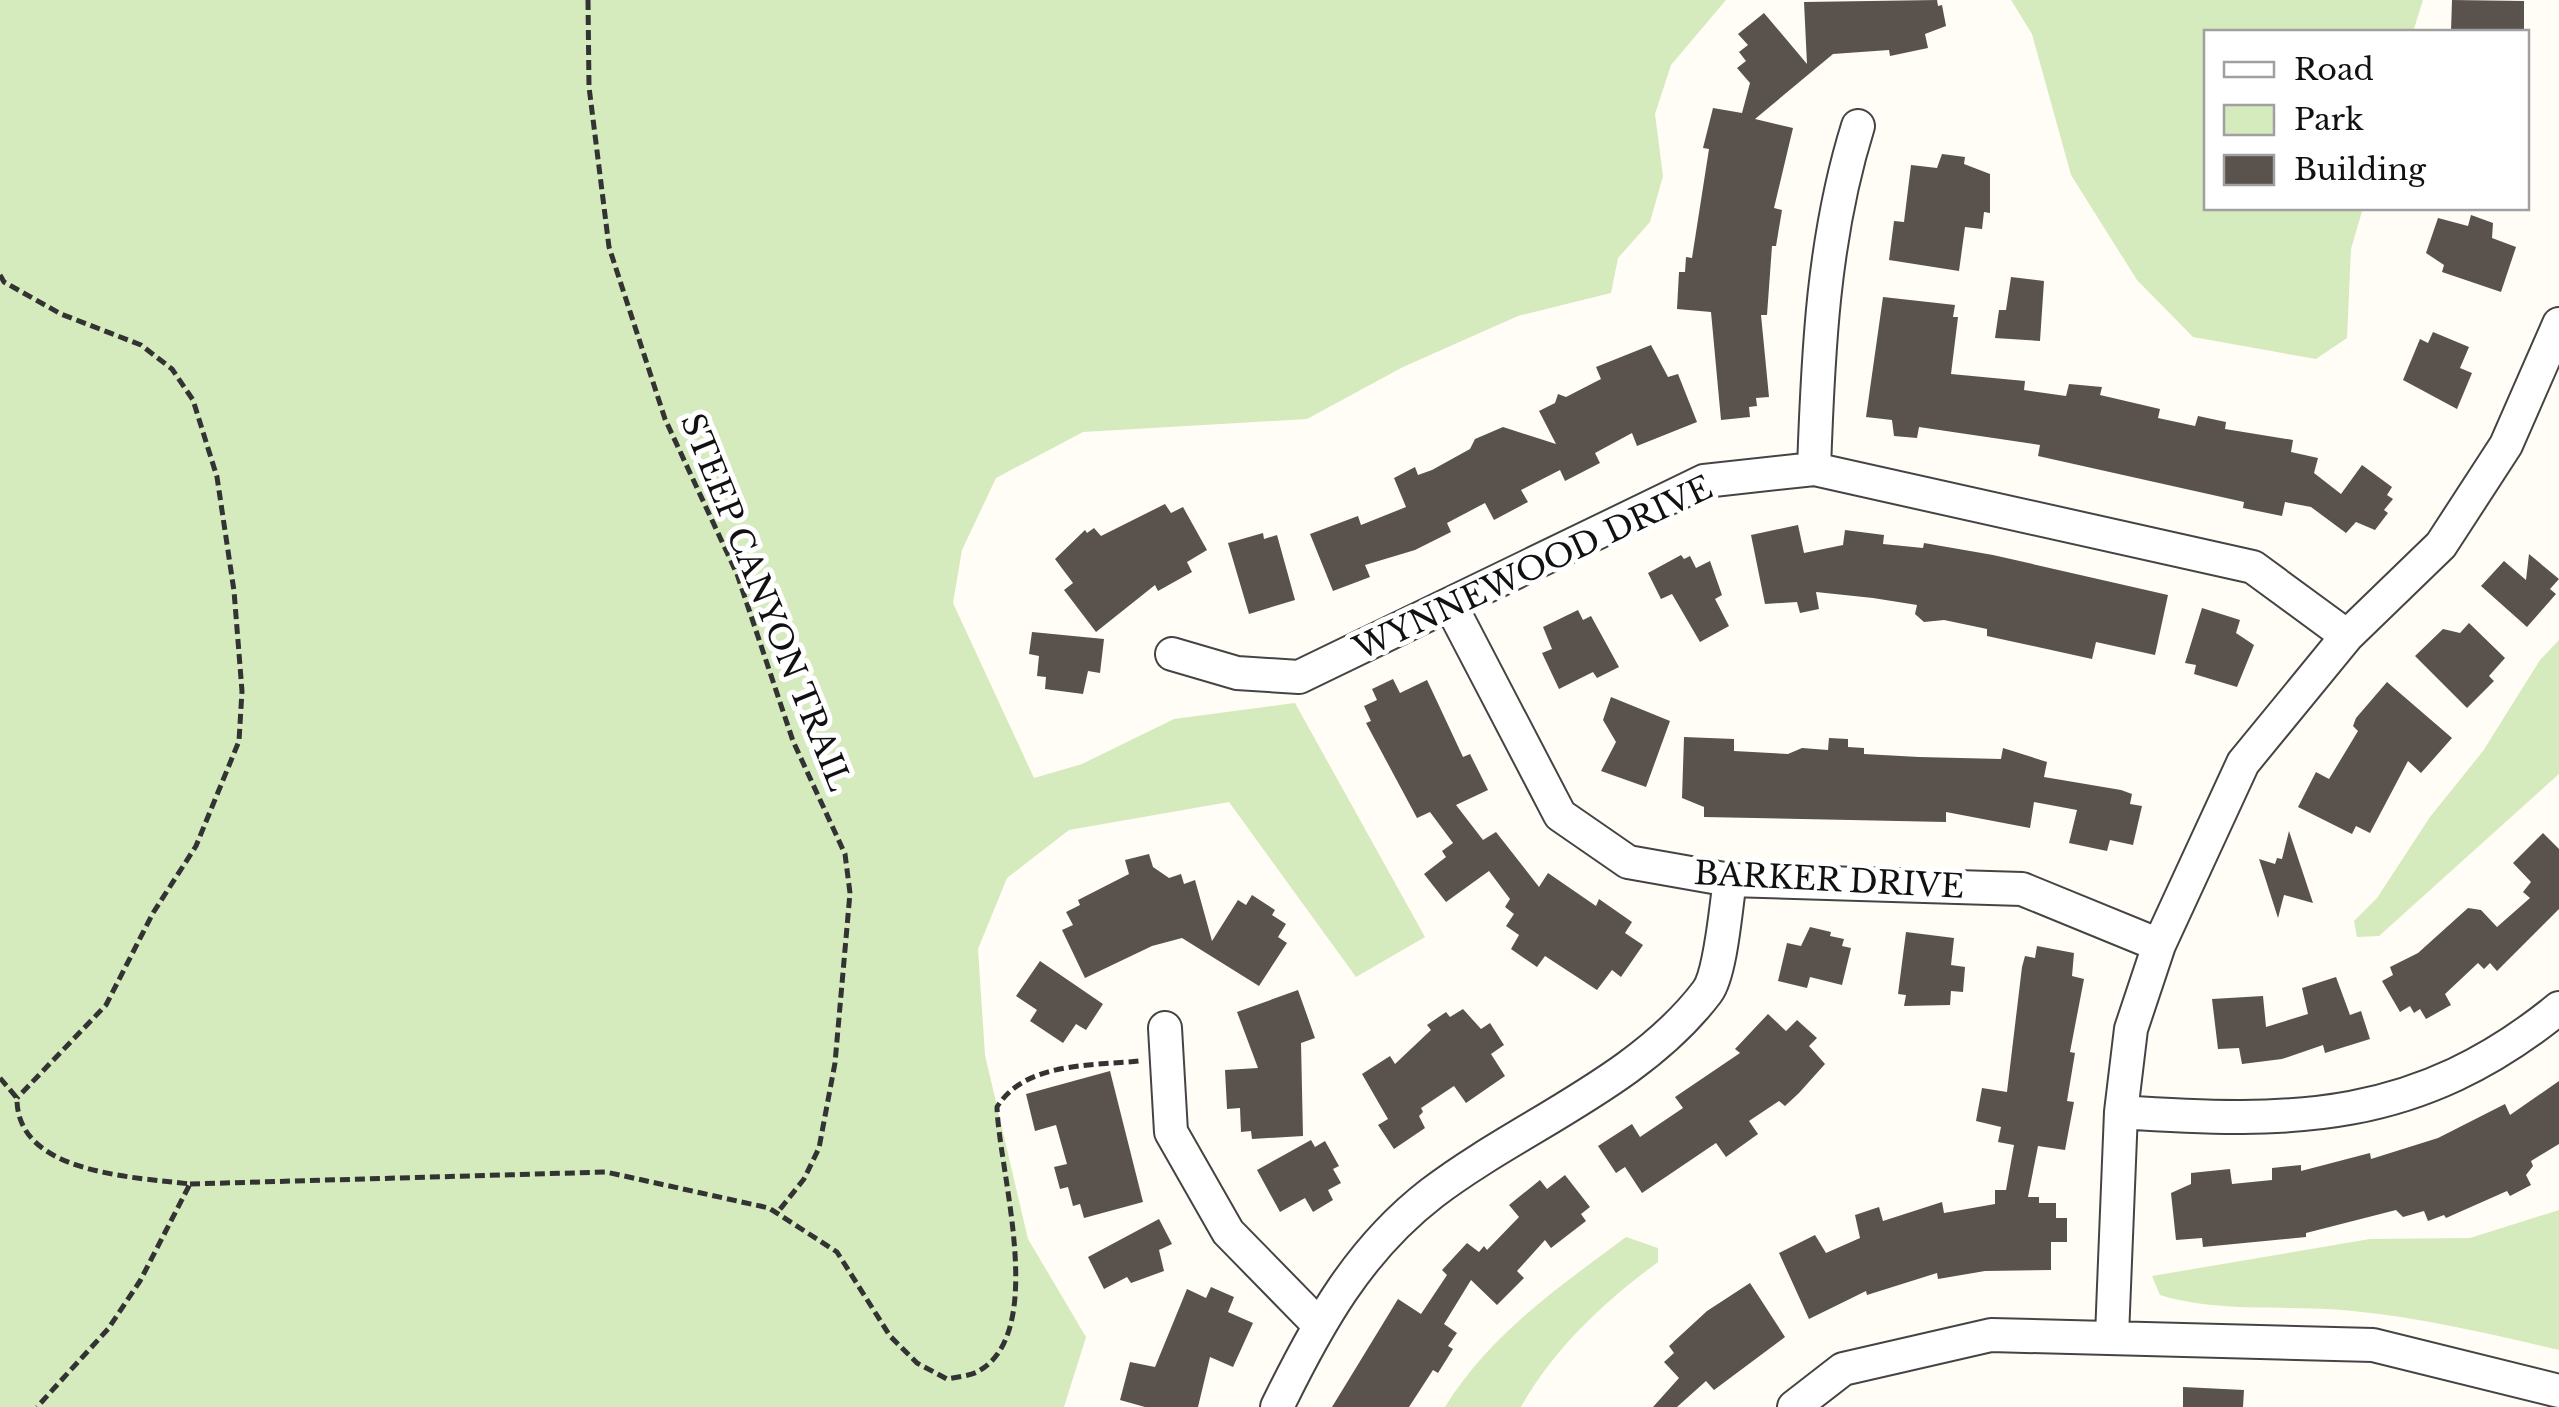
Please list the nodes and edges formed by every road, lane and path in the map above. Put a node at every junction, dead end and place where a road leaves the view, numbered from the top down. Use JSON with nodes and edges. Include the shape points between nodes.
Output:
{"nodes":[{"id":1,"x":588,"y":0,"type":"edge"},
{"id":2,"x":1858,"y":126,"type":"dead end"},
{"id":3,"x":0,"y":275,"type":"edge"},
{"id":4,"x":2559,"y":324,"type":"edge"},
{"id":5,"x":1814,"y":469,"type":"junction"},
{"id":6,"x":1451,"y":606,"type":"junction"},
{"id":7,"x":2347,"y":636,"type":"junction"},
{"id":8,"x":1172,"y":654,"type":"dead end"},
{"id":9,"x":1730,"y":880,"type":"junction"},
{"id":10,"x":2159,"y":945,"type":"junction"},
{"id":11,"x":2559,"y":1008,"type":"edge"},
{"id":12,"x":1166,"y":1043,"type":"joint"},
{"id":13,"x":0,"y":1078,"type":"edge"},
{"id":14,"x":17,"y":1098,"type":"junction"},
{"id":15,"x":2121,"y":1112,"type":"junction"},
{"id":16,"x":190,"y":1184,"type":"junction"},
{"id":17,"x":777,"y":1212,"type":"junction"},
{"id":18,"x":1318,"y":1324,"type":"junction"},
{"id":19,"x":2112,"y":1336,"type":"junction"},
{"id":20,"x":2559,"y":1391,"type":"edge"},
{"id":21,"x":37,"y":1407,"type":"edge"},
{"id":22,"x":1277,"y":1407,"type":"edge"},
{"id":23,"x":1794,"y":1407,"type":"edge"}],
"edges":[{"from":1,"to":17,"type":"path","name":"STEEP CANYON TRAIL","via":[[589,87],[609,246],[665,420],[737,574],[793,741],[845,854],[850,893],[835,1064],[819,1148]]},
{"from":2,"to":5,"type":"street","via":[[1842,176],[1818,325]]},
{"from":3,"to":14,"type":"path","via":[[61,314],[141,345],[172,368],[193,400],[217,476],[242,691],[240,741],[196,846],[152,913],[106,1004]]},
{"from":4,"to":7,"type":"street","via":[[2506,445],[2441,546]]},
{"from":5,"to":6,"type":"street","name":"WYNNEWOOD DRIVE","via":[[1704,481]]},
{"from":5,"to":7,"type":"street","name":"WYNNEWOOD DRIVE","via":[[2253,567]]},
{"from":6,"to":8,"type":"street","name":"WYNNEWOOD DRIVE","via":[[1299,677],[1237,673]]},
{"from":6,"to":9,"type":"street","name":"BARKER DRIVE","via":[[1560,815],[1628,862]]},
{"from":7,"to":10,"type":"street","via":[[2243,763]]},
{"from":9,"to":10,"type":"street","name":"BARKER DRIVE","via":[[2022,889]]},
{"from":9,"to":18,"type":"street","via":[[1711,988],[1655,1046],[1431,1194],[1368,1250]]},
{"from":10,"to":15,"type":"street","via":[[2131,1029]]},
{"from":11,"to":15,"type":"street","via":[[2477,1062],[2391,1102],[2233,1120]]},
{"from":12,"to":17,"type":"path","via":[[1030,1075],[997,1107],[1016,1311],[1006,1341],[978,1372],[947,1380],[917,1362],[890,1336],[838,1252]]},
{"from":12,"to":18,"type":"street","via":[[1171,1132],[1228,1232]]},
{"from":13,"to":14,"type":"path"},
{"from":14,"to":16,"type":"path","via":[[17,1118],[37,1144],[83,1170]]},
{"from":15,"to":19,"type":"street"},
{"from":16,"to":17,"type":"path","via":[[606,1172]]},
{"from":16,"to":21,"type":"path","via":[[108,1328]]},
{"from":18,"to":22,"type":"street"},
{"from":19,"to":20,"type":"street","via":[[2373,1345]]},
{"from":19,"to":23,"type":"street","via":[[1991,1335],[1843,1368]]}]}
